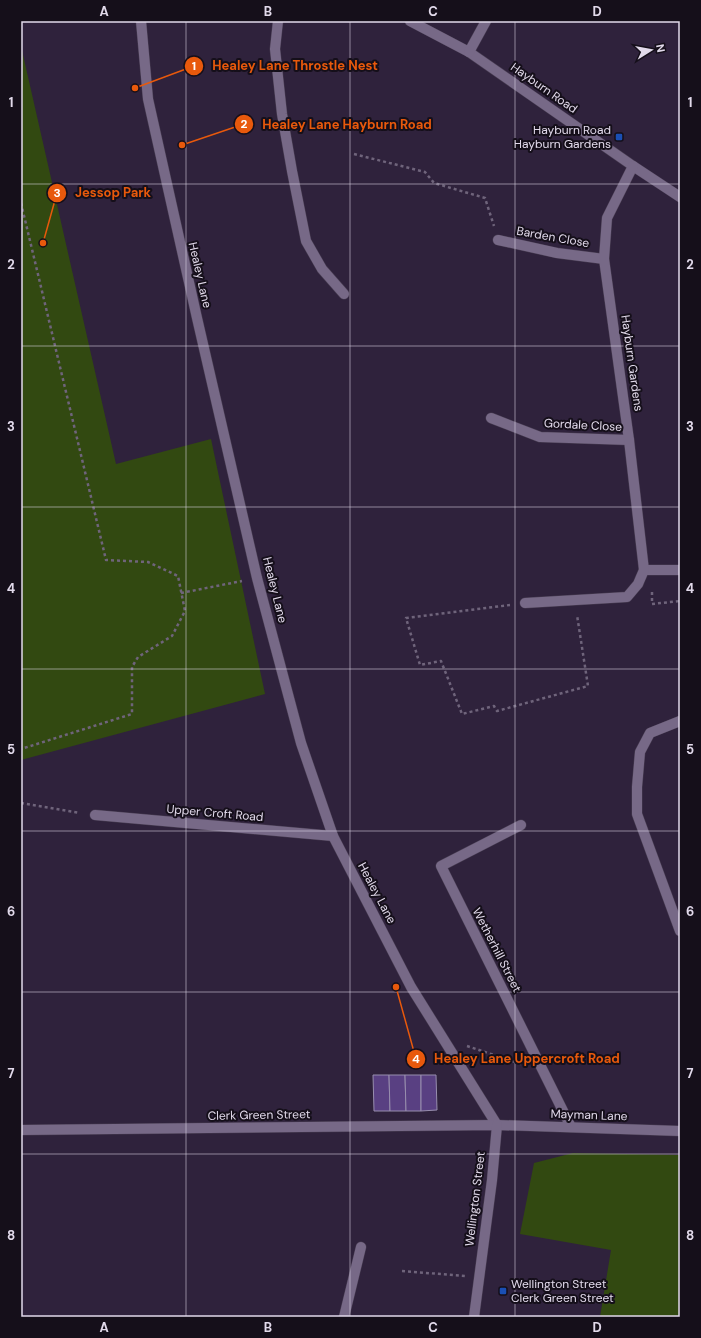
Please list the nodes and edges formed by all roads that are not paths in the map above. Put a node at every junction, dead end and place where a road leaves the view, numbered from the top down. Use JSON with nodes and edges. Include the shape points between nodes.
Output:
{"nodes":[{"id":1,"x":140,"y":21,"type":"edge"},
{"id":2,"x":278,"y":21,"type":"edge"},
{"id":3,"x":410,"y":21,"type":"edge"},
{"id":4,"x":486,"y":21,"type":"edge"},
{"id":5,"x":469,"y":52,"type":"junction"},
{"id":6,"x":633,"y":166,"type":"junction"},
{"id":7,"x":680,"y":196,"type":"edge"},
{"id":8,"x":498,"y":240,"type":"road end"},
{"id":9,"x":604,"y":259,"type":"junction"},
{"id":10,"x":344,"y":294,"type":"dead end"},
{"id":11,"x":491,"y":418,"type":"dead end"},
{"id":12,"x":629,"y":440,"type":"junction"},
{"id":13,"x":648,"y":570,"type":"junction"},
{"id":14,"x":680,"y":570,"type":"edge"},
{"id":15,"x":525,"y":603,"type":"road end"},
{"id":16,"x":680,"y":721,"type":"edge"},
{"id":17,"x":95,"y":815,"type":"road end"},
{"id":18,"x":521,"y":825,"type":"dead end"},
{"id":19,"x":333,"y":836,"type":"junction"},
{"id":20,"x":680,"y":931,"type":"edge"},
{"id":21,"x":497,"y":1125,"type":"junction"},
{"id":22,"x":571,"y":1127,"type":"junction"},
{"id":23,"x":21,"y":1130,"type":"edge"},
{"id":24,"x":680,"y":1131,"type":"edge"},
{"id":25,"x":361,"y":1247,"type":"dead end"},
{"id":26,"x":344,"y":1317,"type":"edge"},
{"id":27,"x":474,"y":1317,"type":"edge"}],
"edges":[{"from":1,"to":19,"type":"street","name":"Healey Lane","via":[[148,99],[257,578],[301,743]]},
{"from":2,"to":10,"type":"street","via":[[275,49],[282,114],[306,241],[322,269]]},
{"from":3,"to":5,"type":"street","name":"Hayburn Road"},
{"from":4,"to":5,"type":"street"},
{"from":5,"to":6,"type":"street","name":"Hayburn Road"},
{"from":6,"to":7,"type":"street","name":"Hayburn Road"},
{"from":6,"to":9,"type":"street","name":"Hayburn Gardens","via":[[607,218]]},
{"from":8,"to":9,"type":"street","name":"Barden Close","via":[[557,253]]},
{"from":9,"to":12,"type":"street","name":"Hayburn Gardens"},
{"from":11,"to":12,"type":"street","name":"Gordale Close","via":[[540,437]]},
{"from":12,"to":13,"type":"street","name":"Hayburn Gardens"},
{"from":13,"to":14,"type":"street"},
{"from":13,"to":15,"type":"street","via":[[627,597]]},
{"from":16,"to":20,"type":"street","via":[[650,733],[640,752],[637,787],[637,814]]},
{"from":17,"to":19,"type":"street","name":"Upper Croft Road"},
{"from":18,"to":22,"type":"street","name":"Wetherhill Street","via":[[441,866]]},
{"from":19,"to":21,"type":"street","name":"Healey Lane","via":[[411,987]]},
{"from":21,"to":22,"type":"street","name":"Mayman Lane"},
{"from":21,"to":23,"type":"street","name":"Clerk Green Street"},
{"from":21,"to":27,"type":"street","name":"Wellington Street"},
{"from":22,"to":24,"type":"street","name":"Mayman Lane"},
{"from":25,"to":26,"type":"street"}]}
